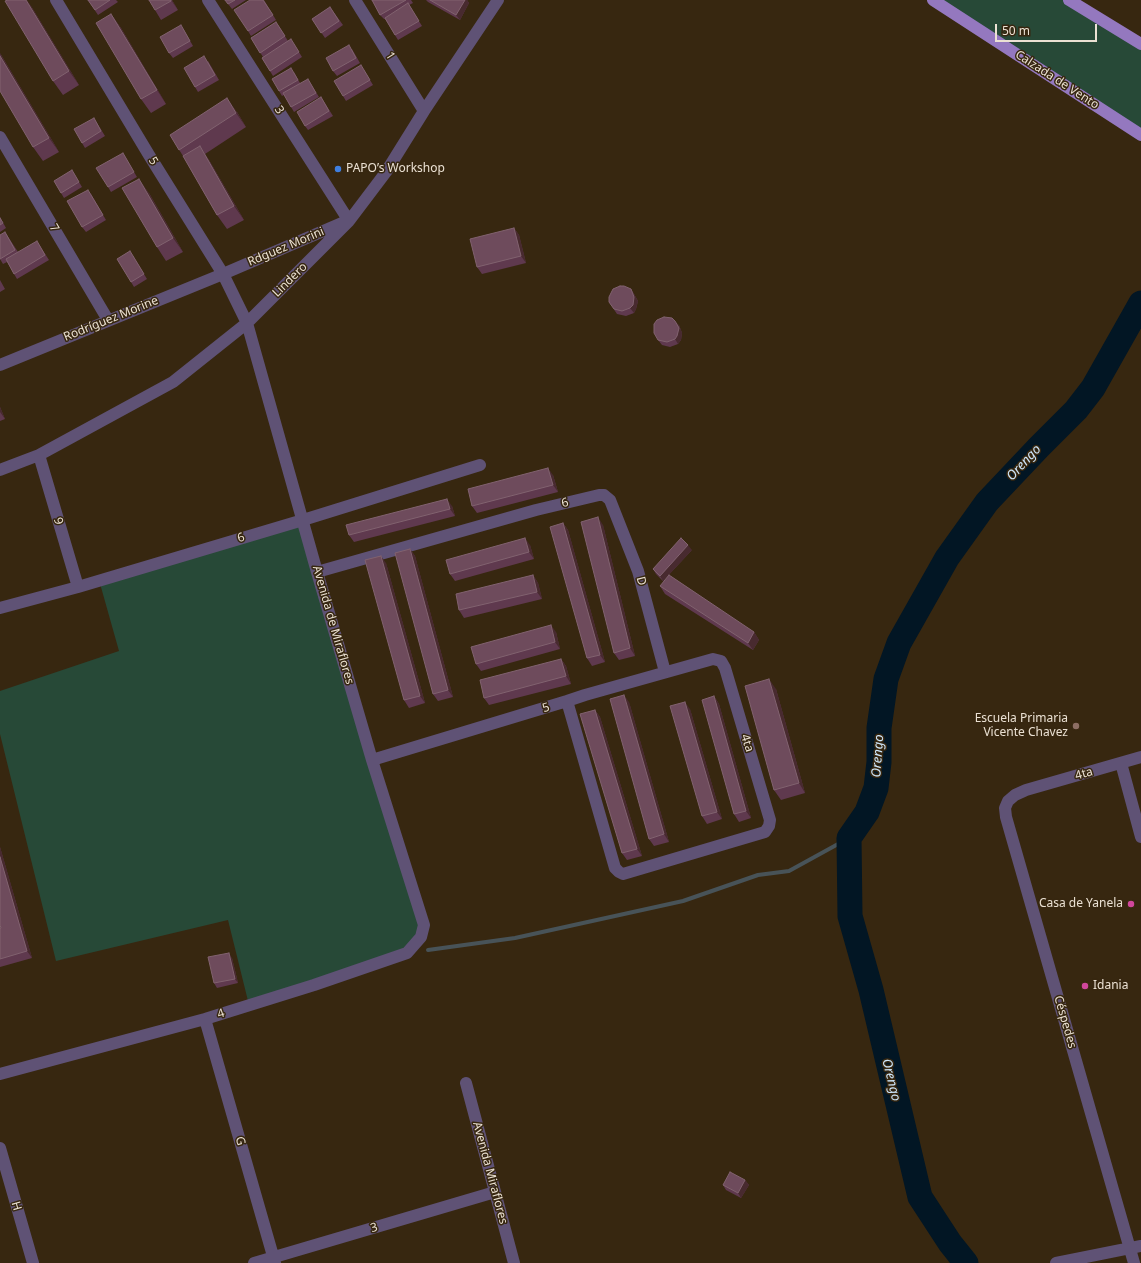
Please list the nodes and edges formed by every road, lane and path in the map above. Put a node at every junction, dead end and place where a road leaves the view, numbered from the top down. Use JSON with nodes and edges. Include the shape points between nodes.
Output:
{"nodes":[{"id":1,"x":56,"y":0,"type":"edge"},
{"id":2,"x":208,"y":0,"type":"edge"},
{"id":3,"x":355,"y":0,"type":"edge"},
{"id":4,"x":498,"y":0,"type":"edge"},
{"id":5,"x":933,"y":0,"type":"edge"},
{"id":6,"x":1069,"y":0,"type":"edge"},
{"id":7,"x":1141,"y":44,"type":"edge"},
{"id":8,"x":424,"y":111,"type":"junction"},
{"id":9,"x":1141,"y":135,"type":"edge"},
{"id":10,"x":0,"y":137,"type":"edge"},
{"id":11,"x":349,"y":221,"type":"junction"},
{"id":12,"x":223,"y":274,"type":"junction"},
{"id":13,"x":108,"y":320,"type":"junction"},
{"id":14,"x":247,"y":323,"type":"junction"},
{"id":15,"x":0,"y":365,"type":"edge"},
{"id":16,"x":39,"y":455,"type":"junction"},
{"id":17,"x":480,"y":465,"type":"dead end"},
{"id":18,"x":0,"y":470,"type":"edge"},
{"id":19,"x":604,"y":495,"type":"joint"},
{"id":20,"x":302,"y":520,"type":"junction"},
{"id":21,"x":317,"y":572,"type":"junction"},
{"id":22,"x":78,"y":587,"type":"junction"},
{"id":23,"x":0,"y":608,"type":"edge"},
{"id":24,"x":721,"y":661,"type":"joint"},
{"id":25,"x":664,"y":672,"type":"junction"},
{"id":26,"x":567,"y":701,"type":"junction"},
{"id":27,"x":1141,"y":757,"type":"edge"},
{"id":28,"x":372,"y":760,"type":"junction"},
{"id":29,"x":1121,"y":763,"type":"junction"},
{"id":30,"x":1026,"y":790,"type":"joint"},
{"id":31,"x":1141,"y":837,"type":"edge"},
{"id":32,"x":424,"y":925,"type":"joint"},
{"id":33,"x":205,"y":1019,"type":"junction"},
{"id":34,"x":0,"y":1074,"type":"edge"},
{"id":35,"x":466,"y":1083,"type":"dead end"},
{"id":36,"x":0,"y":1148,"type":"edge"},
{"id":37,"x":495,"y":1192,"type":"junction"},
{"id":38,"x":1136,"y":1248,"type":"edge"},
{"id":39,"x":274,"y":1260,"type":"edge"},
{"id":40,"x":33,"y":1263,"type":"edge"},
{"id":41,"x":254,"y":1263,"type":"edge"},
{"id":42,"x":514,"y":1263,"type":"edge"},
{"id":43,"x":1056,"y":1263,"type":"edge"},
{"id":44,"x":1134,"y":1263,"type":"edge"}],
"edges":[{"from":1,"to":12,"type":"street","name":"5"},
{"from":2,"to":11,"type":"street","name":"3"},
{"from":3,"to":8,"type":"street","name":"1"},
{"from":4,"to":8,"type":"street","name":"Lindero"},
{"from":5,"to":9,"type":"main road","name":"Calzada de Vento"},
{"from":6,"to":7,"type":"main road"},
{"from":8,"to":11,"type":"street","name":"Lindero","via":[[386,172]]},
{"from":10,"to":13,"type":"street","name":"7"},
{"from":11,"to":12,"type":"street","name":"Rdguez Morini"},
{"from":11,"to":14,"type":"street","name":"Lindero"},
{"from":12,"to":13,"type":"street","name":"Rodríguez Morine"},
{"from":12,"to":14,"type":"street","name":"5"},
{"from":13,"to":15,"type":"street","name":"Rodríguez Morine"},
{"from":14,"to":16,"type":"street","name":"Lindero","via":[[173,382]]},
{"from":14,"to":20,"type":"street","name":"Avenida de Miraflores"},
{"from":16,"to":18,"type":"street","name":"Lindero"},
{"from":16,"to":22,"type":"street","name":"9"},
{"from":17,"to":20,"type":"street","name":"6"},
{"from":19,"to":21,"type":"street","name":"6","via":[[536,510]]},
{"from":19,"to":25,"type":"street","name":"D","via":[[610,500],[638,571]]},
{"from":20,"to":21,"type":"street","name":"Avenida de Miraflores"},
{"from":20,"to":22,"type":"street","name":"6"},
{"from":21,"to":28,"type":"street","name":"Avenida de Miraflores"},
{"from":22,"to":23,"type":"street","name":"6"},
{"from":24,"to":25,"type":"street","name":"5","via":[[713,659]]},
{"from":24,"to":26,"type":"street","name":"4ta","via":[[770,820],[769,826],[765,832],[623,874],[615,868]]},
{"from":25,"to":26,"type":"street","name":"5"},
{"from":26,"to":28,"type":"street","name":"5"},
{"from":27,"to":29,"type":"street","name":"4ta"},
{"from":28,"to":32,"type":"street","name":"Avenida de Miraflores"},
{"from":29,"to":30,"type":"street","name":"4ta"},
{"from":29,"to":31,"type":"street"},
{"from":30,"to":38,"type":"street","name":"Céspedes","via":[[1008,801],[1005,808],[1006,817]]},
{"from":32,"to":33,"type":"street","name":"4","via":[[420,937],[407,953]]},
{"from":33,"to":34,"type":"street","name":"4"},
{"from":33,"to":39,"type":"street","name":"G"},
{"from":35,"to":37,"type":"street","name":"Avenida Miraflores"},
{"from":36,"to":40,"type":"street","name":"H"},
{"from":37,"to":39,"type":"street","name":"3"},
{"from":37,"to":42,"type":"street","name":"Avenida Miraflores"},
{"from":38,"to":43,"type":"street"},
{"from":38,"to":44,"type":"street","name":"Céspedes"},
{"from":39,"to":41,"type":"street","name":"3"}]}
